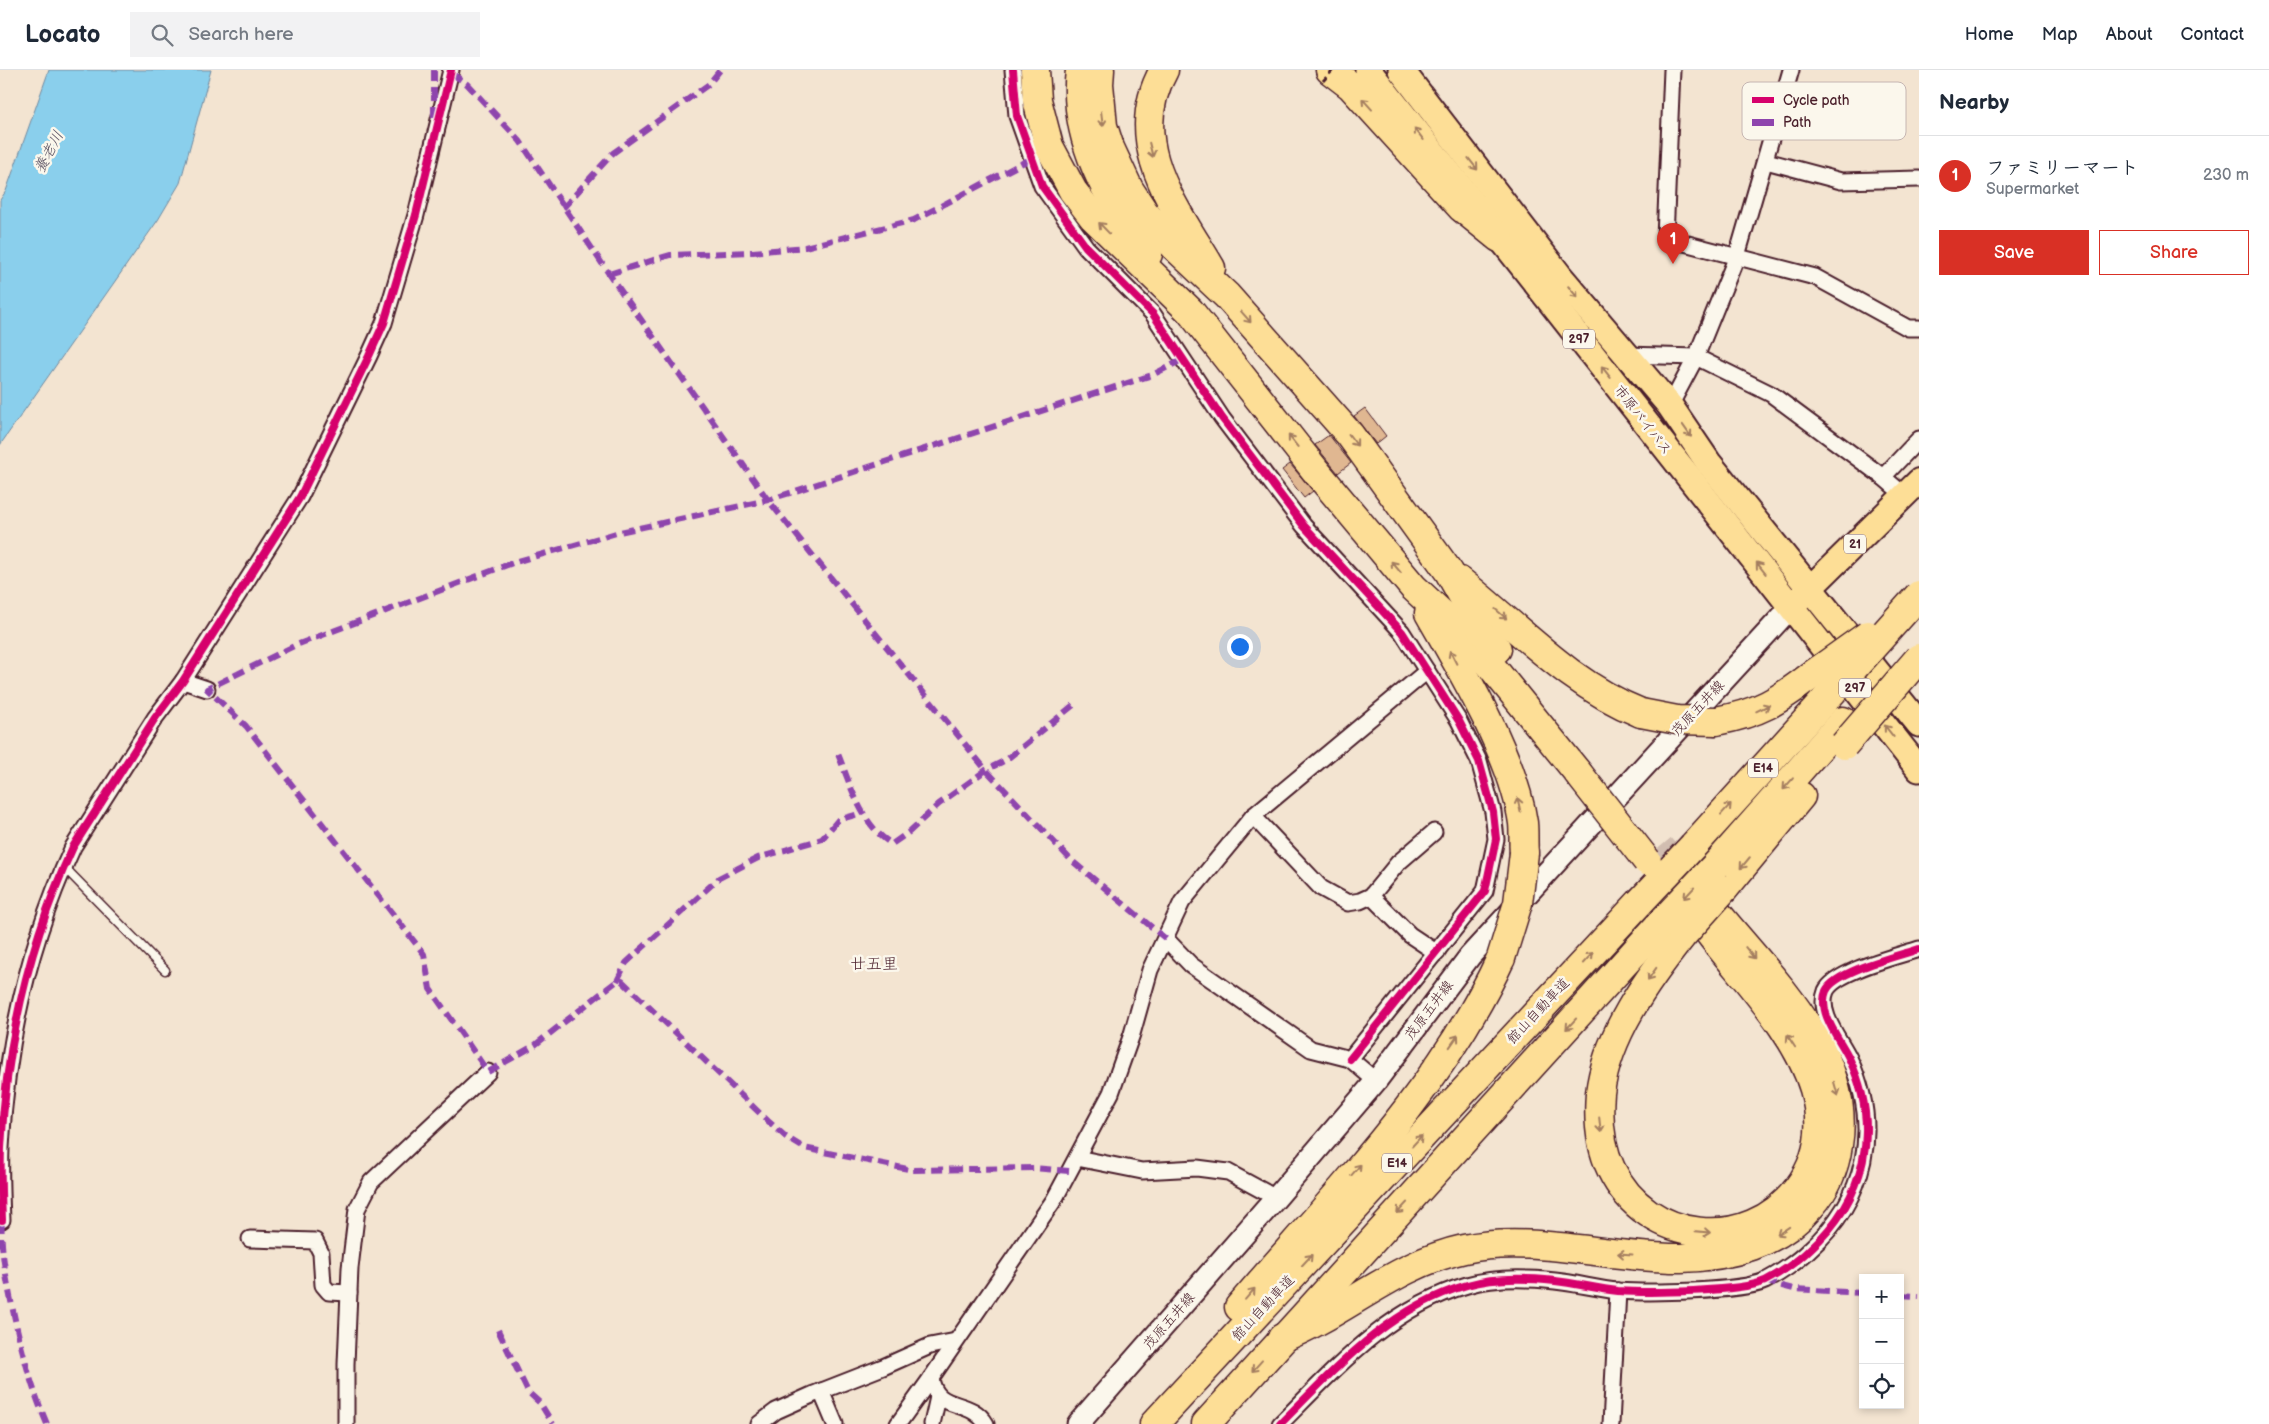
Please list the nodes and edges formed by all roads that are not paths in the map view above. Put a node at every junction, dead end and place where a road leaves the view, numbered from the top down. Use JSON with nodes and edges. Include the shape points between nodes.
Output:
{"nodes":[{"id":1,"x":451,"y":70,"type":"edge"},
{"id":2,"x":1013,"y":70,"type":"edge"},
{"id":3,"x":1035,"y":70,"type":"edge"},
{"id":4,"x":1080,"y":70,"type":"edge"},
{"id":5,"x":1100,"y":70,"type":"edge"},
{"id":6,"x":1164,"y":70,"type":"edge"},
{"id":7,"x":1368,"y":70,"type":"edge"},
{"id":8,"x":1401,"y":70,"type":"edge"},
{"id":9,"x":1672,"y":70,"type":"edge"},
{"id":10,"x":1328,"y":74,"type":"edge"},
{"id":11,"x":1772,"y":140,"type":"edge"},
{"id":12,"x":1766,"y":161,"type":"junction"},
{"id":13,"x":1919,"y":179,"type":"edge"},
{"id":14,"x":1500,"y":238,"type":"junction"},
{"id":15,"x":1737,"y":256,"type":"junction"},
{"id":16,"x":1227,"y":296,"type":"junction"},
{"id":17,"x":1190,"y":311,"type":"junction"},
{"id":18,"x":1919,"y":328,"type":"edge"},
{"id":19,"x":1626,"y":355,"type":"junction"},
{"id":20,"x":1696,"y":358,"type":"junction"},
{"id":21,"x":1670,"y":406,"type":"junction"},
{"id":22,"x":1919,"y":439,"type":"edge"},
{"id":23,"x":1883,"y":477,"type":"junction"},
{"id":24,"x":1912,"y":488,"type":"edge"},
{"id":25,"x":1450,"y":572,"type":"junction"},
{"id":26,"x":1413,"y":587,"type":"junction"},
{"id":27,"x":1811,"y":588,"type":"junction"},
{"id":28,"x":1919,"y":595,"type":"edge"},
{"id":29,"x":1791,"y":607,"type":"junction"},
{"id":30,"x":1919,"y":642,"type":"edge"},
{"id":31,"x":1919,"y":658,"type":"edge"},
{"id":32,"x":1427,"y":671,"type":"junction"},
{"id":33,"x":183,"y":681,"type":"junction"},
{"id":34,"x":1823,"y":683,"type":"junction"},
{"id":35,"x":207,"y":689,"type":"dead end"},
{"id":36,"x":1919,"y":724,"type":"edge"},
{"id":37,"x":1843,"y":733,"type":"junction"},
{"id":38,"x":1919,"y":769,"type":"edge"},
{"id":39,"x":1585,"y":770,"type":"junction"},
{"id":40,"x":1253,"y":816,"type":"junction"},
{"id":41,"x":1434,"y":832,"type":"dead end"},
{"id":42,"x":1653,"y":854,"type":"tunnel mouth"},
{"id":43,"x":64,"y":867,"type":"junction"},
{"id":44,"x":1371,"y":896,"type":"junction"},
{"id":45,"x":1672,"y":929,"type":"junction"},
{"id":46,"x":1166,"y":939,"type":"junction"},
{"id":47,"x":1919,"y":949,"type":"edge"},
{"id":48,"x":1437,"y":953,"type":"junction"},
{"id":49,"x":164,"y":970,"type":"dead end"},
{"id":50,"x":1350,"y":1059,"type":"junction"},
{"id":51,"x":488,"y":1072,"type":"dead end"},
{"id":52,"x":1376,"y":1081,"type":"junction"},
{"id":53,"x":1077,"y":1158,"type":"junction"},
{"id":54,"x":1276,"y":1198,"type":"junction"},
{"id":55,"x":2,"y":1220,"type":"dead end"},
{"id":56,"x":250,"y":1239,"type":"dead end"},
{"id":57,"x":1618,"y":1291,"type":"junction"},
{"id":58,"x":349,"y":1293,"type":"junction"},
{"id":59,"x":1282,"y":1338,"type":"junction"},
{"id":60,"x":956,"y":1341,"type":"junction"},
{"id":61,"x":931,"y":1378,"type":"junction"},
{"id":62,"x":821,"y":1391,"type":"junction"},
{"id":63,"x":938,"y":1397,"type":"junction"},
{"id":64,"x":346,"y":1424,"type":"edge"},
{"id":65,"x":759,"y":1424,"type":"edge"},
{"id":66,"x":836,"y":1424,"type":"edge"},
{"id":67,"x":898,"y":1424,"type":"edge"},
{"id":68,"x":932,"y":1424,"type":"edge"},
{"id":69,"x":986,"y":1424,"type":"edge"},
{"id":70,"x":1078,"y":1424,"type":"edge"},
{"id":71,"x":1139,"y":1424,"type":"edge"},
{"id":72,"x":1154,"y":1424,"type":"edge"},
{"id":73,"x":1206,"y":1424,"type":"edge"},
{"id":74,"x":1280,"y":1424,"type":"edge"},
{"id":75,"x":1611,"y":1424,"type":"edge"}],
"edges":[{"from":1,"to":33,"type":"street","via":[[416,215],[377,340],[300,497]]},
{"from":2,"to":32,"type":"street","via":[[1017,116],[1042,186],[1086,246],[1153,314],[1222,418],[1304,526],[1402,632]]},
{"from":17,"to":3,"type":"highway","one_way":true,"via":[[1116,240],[1073,192],[1042,124]]},
{"from":4,"to":17,"type":"highway","via":[[1081,122],[1094,165],[1129,228]]},
{"from":5,"to":16,"type":"highway","one_way":true,"via":[[1103,126],[1129,189],[1144,212],[1175,246]]},
{"from":6,"to":16,"type":"highway","one_way":true,"via":[[1150,102],[1150,148],[1164,186]]},
{"from":14,"to":7,"type":"highway","name":"市原バイパス","number":"297","one_way":true},
{"from":8,"to":19,"type":"highway","name":"市原バイパス","number":"297","one_way":true,"via":[[1559,276]]},
{"from":9,"to":15,"type":"street","via":[[1665,238]]},
{"from":14,"to":10,"type":"highway","one_way":true,"via":[[1462,208],[1351,86]]},
{"from":11,"to":12,"type":"street"},
{"from":12,"to":13,"type":"street","via":[[1841,181]]},
{"from":12,"to":15,"type":"street"},
{"from":29,"to":14,"type":"highway","name":"市原バイパス","number":"297","one_way":true},
{"from":15,"to":18,"type":"street","via":[[1815,277],[1908,328]]},
{"from":15,"to":20,"type":"street"},
{"from":16,"to":25,"type":"highway","one_way":true,"via":[[1350,435]]},
{"from":26,"to":17,"type":"highway","one_way":true,"via":[[1315,470]]},
{"from":19,"to":20,"type":"street"},
{"from":19,"to":21,"type":"highway","name":"市原バイパス","number":"297"},
{"from":20,"to":21,"type":"street"},
{"from":20,"to":23,"type":"street","via":[[1771,394]]},
{"from":21,"to":27,"type":"highway","name":"市原バイパス","number":"297","one_way":true,"via":[[1708,462]]},
{"from":22,"to":23,"type":"street"},
{"from":23,"to":24,"type":"street"},
{"from":24,"to":27,"type":"main road","number":"21"},
{"from":25,"to":34,"type":"highway","one_way":true,"bridge":true,"via":[[1579,681],[1642,713],[1677,720],[1716,721],[1759,711]]},
{"from":25,"to":39,"type":"highway","via":[[1481,628]]},
{"from":26,"to":39,"type":"highway","via":[[1470,640]]},
{"from":71,"to":26,"type":"highway","one_way":true,"bridge":true,"via":[[1396,1124],[1465,1026],[1501,958],[1518,903],[1524,853],[1518,798],[1501,753],[1446,643]]},
{"from":27,"to":29,"type":"main road","number":"21"},
{"from":27,"to":36,"type":"highway","name":"市原バイパス","number":"297"},
{"from":28,"to":34,"type":"highway","name":"館山自動車道","number":"E14","bridge":true,"via":[[1892,626]]},
{"from":38,"to":29,"type":"highway","name":"市原バイパス","number":"297","one_way":true},
{"from":29,"to":52,"type":"main road","name":"茂原五井線","via":[[1470,956]]},
{"from":30,"to":37,"type":"highway","number":"E14"},
{"from":31,"to":37,"type":"highway","bridge":true},
{"from":32,"to":40,"type":"street"},
{"from":32,"to":48,"type":"street","via":[[1459,721],[1478,761],[1493,812],[1496,839],[1486,891]]},
{"from":33,"to":35,"type":"street"},
{"from":33,"to":43,"type":"street","via":[[155,718],[73,847]]},
{"from":72,"to":34,"type":"highway","name":"館山自動車道","number":"E14","one_way":true,"bridge":true,"via":[[1693,846]]},
{"from":37,"to":45,"type":"highway","number":"E14","one_way":true,"bridge":true},
{"from":39,"to":42,"type":"highway"},
{"from":40,"to":44,"type":"street","via":[[1321,888],[1348,902]]},
{"from":40,"to":46,"type":"street","via":[[1182,902]]},
{"from":41,"to":44,"type":"street","via":[[1398,863]]},
{"from":43,"to":49,"type":"lane"},
{"from":43,"to":55,"type":"street","via":[[20,1000],[10,1050],[0,1149]]},
{"from":44,"to":48,"type":"street","via":[[1410,935]]},
{"from":45,"to":59,"type":"highway","number":"E14","one_way":true},
{"from":45,"to":59,"type":"highway","one_way":true,"via":[[1612,1050],[1600,1092],[1599,1115],[1605,1154],[1616,1178],[1646,1211],[1682,1229],[1701,1233],[1739,1230],[1776,1211],[1812,1166],[1820,1129],[1814,1089],[1792,1043],[1714,925],[1804,1021],[1835,1086],[1841,1121],[1836,1158],[1822,1191],[1801,1218],[1773,1238],[1750,1247],[1708,1256],[1680,1258],[1520,1245],[1463,1249],[1402,1270],[1311,1326]]},
{"from":46,"to":50,"type":"street","via":[[1191,965],[1312,1049]]},
{"from":46,"to":53,"type":"street","via":[[1150,970],[1111,1093]]},
{"from":47,"to":57,"type":"street","via":[[1848,974],[1834,981],[1826,991],[1824,1007],[1859,1083],[1867,1124],[1859,1181],[1845,1208],[1828,1230],[1809,1251],[1764,1281],[1718,1289]]},
{"from":48,"to":50,"type":"street"},
{"from":50,"to":52,"type":"street"},
{"from":51,"to":58,"type":"street","via":[[371,1182],[358,1209]]},
{"from":52,"to":54,"type":"main road","name":"茂原五井線"},
{"from":53,"to":54,"type":"street","via":[[1142,1171],[1197,1168],[1228,1172]]},
{"from":53,"to":60,"type":"street","via":[[1054,1200]]},
{"from":54,"to":70,"type":"main road","name":"茂原五井線"},
{"from":56,"to":58,"type":"street","via":[[315,1241],[322,1253],[323,1285],[329,1292]]},
{"from":57,"to":74,"type":"street","via":[[1555,1280],[1524,1279],[1470,1284],[1445,1292],[1393,1320],[1356,1348]]},
{"from":57,"to":75,"type":"street"},
{"from":58,"to":64,"type":"street"},
{"from":59,"to":73,"type":"highway","number":"E14","one_way":true},
{"from":60,"to":61,"type":"street"},
{"from":60,"to":62,"type":"street","via":[[930,1346]]},
{"from":61,"to":63,"type":"street","via":[[932,1390]]},
{"from":61,"to":67,"type":"street"},
{"from":62,"to":65,"type":"street","via":[[776,1411]]},
{"from":62,"to":66,"type":"street"},
{"from":63,"to":68,"type":"street"},
{"from":63,"to":69,"type":"street","via":[[980,1414]]}]}
